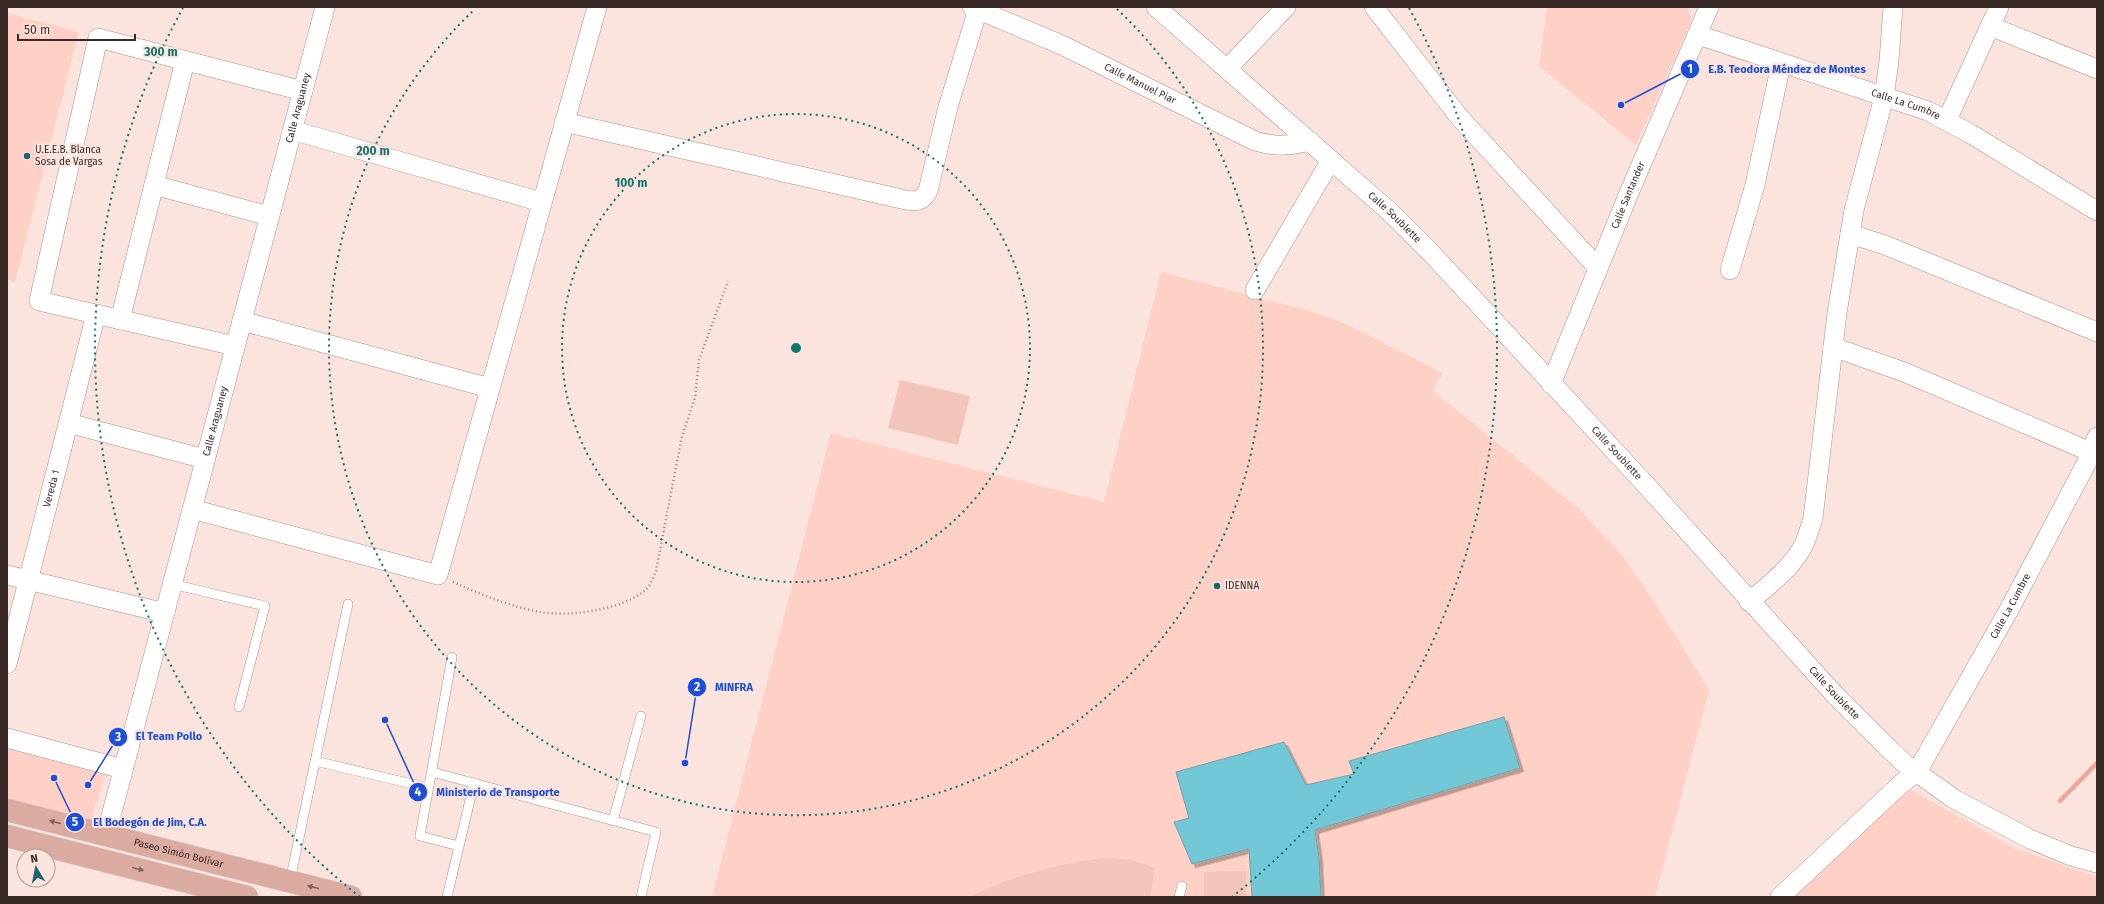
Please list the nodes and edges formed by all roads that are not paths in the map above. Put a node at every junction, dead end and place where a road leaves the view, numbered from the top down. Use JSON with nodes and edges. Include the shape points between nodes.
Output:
{"nodes":[{"id":1,"x":325,"y":7,"type":"edge"},
{"id":2,"x":596,"y":7,"type":"edge"},
{"id":3,"x":1156,"y":7,"type":"edge"},
{"id":4,"x":1286,"y":7,"type":"edge"},
{"id":5,"x":1374,"y":7,"type":"edge"},
{"id":6,"x":1709,"y":7,"type":"edge"},
{"id":7,"x":1893,"y":7,"type":"edge"},
{"id":8,"x":1999,"y":7,"type":"edge"},
{"id":9,"x":975,"y":8,"type":"edge"},
{"id":10,"x":1990,"y":26,"type":"junction"},
{"id":11,"x":1698,"y":36,"type":"junction"},
{"id":12,"x":185,"y":60,"type":"junction"},
{"id":13,"x":1781,"y":64,"type":"junction"},
{"id":14,"x":1227,"y":69,"type":"junction"},
{"id":15,"x":2097,"y":69,"type":"edge"},
{"id":16,"x":302,"y":92,"type":"junction"},
{"id":17,"x":1884,"y":97,"type":"junction"},
{"id":18,"x":1947,"y":120,"type":"junction"},
{"id":19,"x":564,"y":122,"type":"junction"},
{"id":20,"x":292,"y":130,"type":"junction"},
{"id":21,"x":1310,"y":141,"type":"junction"},
{"id":22,"x":1331,"y":160,"type":"junction"},
{"id":23,"x":154,"y":185,"type":"junction"},
{"id":24,"x":542,"y":202,"type":"junction"},
{"id":25,"x":2097,"y":211,"type":"edge"},
{"id":26,"x":270,"y":216,"type":"junction"},
{"id":27,"x":1850,"y":234,"type":"junction"},
{"id":28,"x":1598,"y":268,"type":"junction"},
{"id":29,"x":1730,"y":270,"type":"dead end"},
{"id":30,"x":1255,"y":290,"type":"dead end"},
{"id":31,"x":96,"y":314,"type":"junction"},
{"id":32,"x":120,"y":320,"type":"junction"},
{"id":33,"x":242,"y":320,"type":"junction"},
{"id":34,"x":2097,"y":332,"type":"edge"},
{"id":35,"x":235,"y":346,"type":"junction"},
{"id":36,"x":1833,"y":347,"type":"junction"},
{"id":37,"x":1551,"y":384,"type":"junction"},
{"id":38,"x":490,"y":388,"type":"junction"},
{"id":39,"x":68,"y":422,"type":"junction"},
{"id":40,"x":2094,"y":445,"type":"edge"},
{"id":41,"x":205,"y":459,"type":"junction"},
{"id":42,"x":192,"y":509,"type":"junction"},
{"id":43,"x":7,"y":574,"type":"edge"},
{"id":44,"x":29,"y":580,"type":"junction"},
{"id":45,"x":172,"y":584,"type":"junction"},
{"id":46,"x":1749,"y":602,"type":"junction"},
{"id":47,"x":348,"y":604,"type":"dead end"},
{"id":48,"x":165,"y":612,"type":"junction"},
{"id":49,"x":452,"y":657,"type":"dead end"},
{"id":50,"x":7,"y":664,"type":"edge"},
{"id":51,"x":239,"y":706,"type":"dead end"},
{"id":52,"x":641,"y":716,"type":"dead end"},
{"id":53,"x":7,"y":738,"type":"edge"},
{"id":54,"x":315,"y":761,"type":"junction"},
{"id":55,"x":123,"y":769,"type":"junction"},
{"id":56,"x":432,"y":772,"type":"junction"},
{"id":57,"x":1917,"y":772,"type":"junction"},
{"id":58,"x":474,"y":783,"type":"junction"},
{"id":59,"x":429,"y":788,"type":"junction"},
{"id":60,"x":7,"y":810,"type":"edge"},
{"id":61,"x":613,"y":821,"type":"junction"},
{"id":62,"x":106,"y":835,"type":"junction"},
{"id":63,"x":7,"y":836,"type":"edge"},
{"id":64,"x":459,"y":846,"type":"junction"},
{"id":65,"x":100,"y":860,"type":"junction"},
{"id":66,"x":2097,"y":863,"type":"edge"},
{"id":67,"x":290,"y":882,"type":"junction"},
{"id":68,"x":1182,"y":886,"type":"dead end"},
{"id":69,"x":247,"y":897,"type":"edge"},
{"id":70,"x":351,"y":897,"type":"edge"},
{"id":71,"x":447,"y":897,"type":"edge"},
{"id":72,"x":641,"y":897,"type":"edge"},
{"id":73,"x":1179,"y":897,"type":"edge"},
{"id":74,"x":1780,"y":897,"type":"edge"}],
"edges":[{"from":1,"to":16,"type":"street","name":"Calle Araguaney"},
{"from":2,"to":19,"type":"street"},
{"from":3,"to":14,"type":"street","name":"Calle Soublette"},
{"from":4,"to":14,"type":"street"},
{"from":5,"to":28,"type":"street","via":[[1460,118]]},
{"from":6,"to":11,"type":"street","name":"Calle Santander"},
{"from":7,"to":17,"type":"street"},
{"from":8,"to":10,"type":"street"},
{"from":9,"to":19,"type":"street","via":[[928,191],[918,201]]},
{"from":9,"to":21,"type":"street","name":"Calle Manuel Piar","via":[[1064,46],[1255,141],[1291,146]]},
{"from":10,"to":15,"type":"street"},
{"from":10,"to":18,"type":"street"},
{"from":11,"to":13,"type":"street","name":"Calle La Cumbre"},
{"from":11,"to":28,"type":"street","name":"Calle Santander"},
{"from":12,"to":16,"type":"street"},
{"from":12,"to":23,"type":"street"},
{"from":12,"to":31,"type":"street","via":[[98,38],[39,301]]},
{"from":13,"to":17,"type":"street","name":"Calle La Cumbre"},
{"from":13,"to":29,"type":"street","via":[[1755,185]]},
{"from":14,"to":21,"type":"street","name":"Calle Soublette"},
{"from":16,"to":20,"type":"street","name":"Calle Araguaney"},
{"from":17,"to":18,"type":"street","name":"Calle La Cumbre"},
{"from":17,"to":27,"type":"street","via":[[1860,184]]},
{"from":18,"to":25,"type":"street","name":"Calle La Cumbre"},
{"from":19,"to":24,"type":"street"},
{"from":20,"to":24,"type":"street"},
{"from":20,"to":26,"type":"street","name":"Calle Araguaney"},
{"from":21,"to":22,"type":"street","name":"Calle Soublette"},
{"from":22,"to":30,"type":"street"},
{"from":22,"to":37,"type":"street","name":"Calle Soublette","via":[[1390,212],[1433,255]]},
{"from":23,"to":26,"type":"street"},
{"from":23,"to":32,"type":"street"},
{"from":24,"to":38,"type":"street"},
{"from":26,"to":33,"type":"street","name":"Calle Araguaney"},
{"from":27,"to":34,"type":"street","via":[[1885,245]]},
{"from":27,"to":36,"type":"street"},
{"from":28,"to":37,"type":"street","name":"Calle Santander"},
{"from":31,"to":32,"type":"street"},
{"from":31,"to":39,"type":"street","name":"Vereda 1"},
{"from":32,"to":35,"type":"street"},
{"from":33,"to":35,"type":"street","name":"Calle Araguaney"},
{"from":33,"to":38,"type":"street"},
{"from":35,"to":41,"type":"street","name":"Calle Araguaney"},
{"from":36,"to":40,"type":"street"},
{"from":36,"to":46,"type":"street","via":[[1817,494],[1809,532],[1803,547],[1784,571]]},
{"from":37,"to":46,"type":"street","name":"Calle Soublette"},
{"from":38,"to":42,"type":"street","via":[[438,575]]},
{"from":39,"to":41,"type":"street"},
{"from":39,"to":44,"type":"street","name":"Vereda 1"},
{"from":40,"to":57,"type":"street","name":"Calle La Cumbre","via":[[2010,608]]},
{"from":41,"to":42,"type":"street","name":"Calle Araguaney"},
{"from":42,"to":45,"type":"street","name":"Calle Araguaney"},
{"from":43,"to":44,"type":"street"},
{"from":44,"to":48,"type":"street"},
{"from":44,"to":50,"type":"street","name":"Vereda 1"},
{"from":45,"to":48,"type":"street","name":"Calle Araguaney"},
{"from":45,"to":51,"type":"lane","via":[[265,606]]},
{"from":46,"to":57,"type":"street","name":"Calle Soublette","via":[[1840,700],[1884,744]]},
{"from":47,"to":54,"type":"lane"},
{"from":48,"to":55,"type":"street","name":"Calle Araguaney"},
{"from":49,"to":56,"type":"lane"},
{"from":52,"to":61,"type":"lane"},
{"from":53,"to":55,"type":"street"},
{"from":54,"to":59,"type":"lane"},
{"from":54,"to":67,"type":"lane"},
{"from":55,"to":62,"type":"street","name":"Calle Araguaney"},
{"from":56,"to":58,"type":"lane"},
{"from":56,"to":59,"type":"lane"},
{"from":57,"to":66,"type":"street","name":"Calle Soublette","via":[[1954,799],[1999,824],[2071,856]]},
{"from":57,"to":74,"type":"street"},
{"from":58,"to":61,"type":"lane"},
{"from":58,"to":64,"type":"lane"},
{"from":59,"to":64,"type":"lane","via":[[420,836]]},
{"from":62,"to":60,"type":"main road","name":"Paseo Simón Bolívar","one_way":true},
{"from":61,"to":72,"type":"lane","via":[[656,832]]},
{"from":62,"to":65,"type":"main road"},
{"from":62,"to":67,"type":"main road","name":"Paseo Simón Bolívar"},
{"from":63,"to":65,"type":"main road"},
{"from":64,"to":71,"type":"lane"},
{"from":65,"to":69,"type":"main road","one_way":true},
{"from":70,"to":67,"type":"main road","name":"Paseo Simón Bolívar","one_way":true},
{"from":68,"to":73,"type":"lane"}]}
